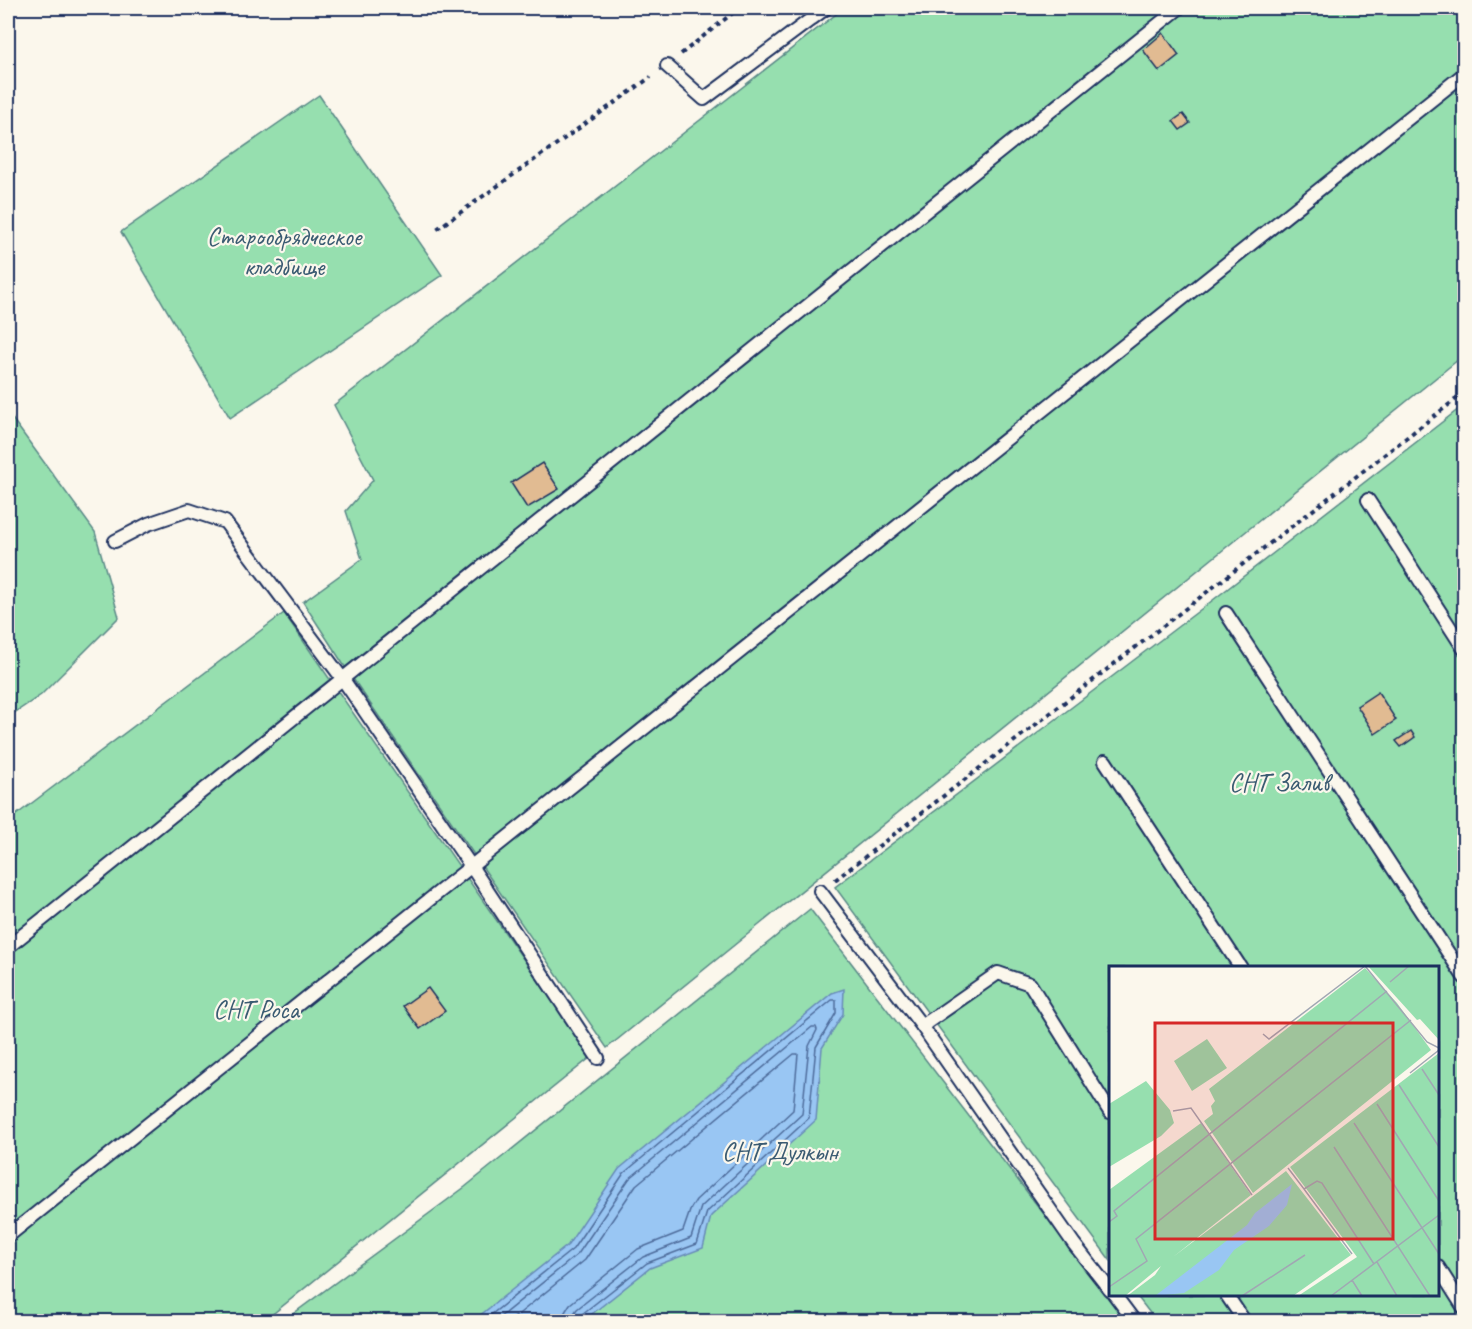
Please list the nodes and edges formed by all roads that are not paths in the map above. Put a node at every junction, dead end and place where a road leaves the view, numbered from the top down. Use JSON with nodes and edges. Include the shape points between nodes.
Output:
{"nodes":[{"id":1,"x":826,"y":8,"type":"edge"},
{"id":2,"x":1179,"y":8,"type":"edge"},
{"id":3,"x":667,"y":66,"type":"road end"},
{"id":4,"x":1464,"y":74,"type":"edge"},
{"id":5,"x":1368,"y":500,"type":"dead end"},
{"id":6,"x":115,"y":541,"type":"dead end"},
{"id":7,"x":1226,"y":613,"type":"dead end"},
{"id":8,"x":1464,"y":649,"type":"edge"},
{"id":9,"x":342,"y":678,"type":"junction"},
{"id":10,"x":1105,"y":760,"type":"dead end"},
{"id":11,"x":471,"y":866,"type":"junction"},
{"id":12,"x":820,"y":891,"type":"road end"},
{"id":13,"x":8,"y":947,"type":"edge"},
{"id":14,"x":1240,"y":966,"type":"edge"},
{"id":15,"x":1464,"y":977,"type":"edge"},
{"id":16,"x":922,"y":1026,"type":"junction"},
{"id":17,"x":598,"y":1058,"type":"dead end"},
{"id":18,"x":1109,"y":1110,"type":"edge"},
{"id":19,"x":8,"y":1236,"type":"edge"},
{"id":20,"x":1439,"y":1270,"type":"edge"},
{"id":21,"x":1109,"y":1289,"type":"edge"},
{"id":22,"x":1116,"y":1296,"type":"edge"},
{"id":23,"x":1227,"y":1296,"type":"edge"},
{"id":24,"x":1464,"y":1308,"type":"edge"},
{"id":25,"x":1135,"y":1322,"type":"edge"},
{"id":26,"x":1245,"y":1322,"type":"edge"}],
"edges":[{"from":1,"to":3,"type":"lane","via":[[704,99]]},
{"from":2,"to":9,"type":"lane"},
{"from":4,"to":11,"type":"lane"},
{"from":5,"to":8,"type":"lane"},
{"from":6,"to":9,"type":"lane","via":[[189,510],[225,522]]},
{"from":7,"to":15,"type":"lane"},
{"from":9,"to":11,"type":"lane"},
{"from":9,"to":13,"type":"lane"},
{"from":10,"to":14,"type":"lane"},
{"from":11,"to":17,"type":"lane"},
{"from":11,"to":19,"type":"lane"},
{"from":12,"to":16,"type":"lane"},
{"from":16,"to":18,"type":"lane","via":[[998,973],[1030,984]]},
{"from":16,"to":21,"type":"lane"},
{"from":20,"to":24,"type":"lane"},
{"from":22,"to":25,"type":"lane"},
{"from":23,"to":26,"type":"lane"}]}
